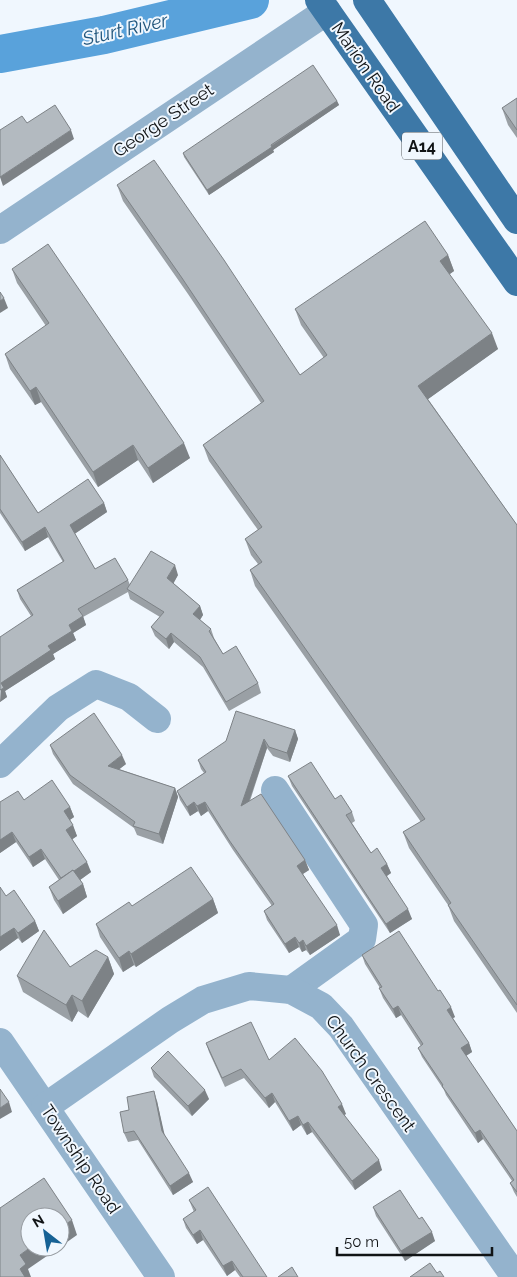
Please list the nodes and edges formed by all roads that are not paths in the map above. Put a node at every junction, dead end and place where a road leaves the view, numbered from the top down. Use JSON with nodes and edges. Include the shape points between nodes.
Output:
{"nodes":[{"id":1,"x":323,"y":5,"type":"edge"},
{"id":2,"x":371,"y":6,"type":"edge"},
{"id":3,"x":517,"y":220,"type":"edge"},
{"id":4,"x":0,"y":230,"type":"edge"},
{"id":5,"x":517,"y":282,"type":"edge"},
{"id":6,"x":158,"y":719,"type":"dead end"},
{"id":7,"x":0,"y":764,"type":"edge"},
{"id":8,"x":275,"y":790,"type":"dead end"},
{"id":9,"x":291,"y":990,"type":"junction"},
{"id":10,"x":0,"y":1042,"type":"edge"},
{"id":11,"x":45,"y":1107,"type":"junction"},
{"id":12,"x":161,"y":1277,"type":"edge"},
{"id":13,"x":515,"y":1277,"type":"edge"}],
"edges":[{"from":1,"to":4,"type":"street","name":"George Street"},
{"from":1,"to":5,"type":"main road","name":"Marion Road","number":"A14"},
{"from":2,"to":3,"type":"main road","number":"A14"},
{"from":6,"to":7,"type":"street","via":[[129,698],[96,684],[58,708]]},
{"from":8,"to":9,"type":"street","via":[[364,925],[362,939]]},
{"from":9,"to":11,"type":"street","name":"Church Crescent","via":[[248,986],[203,1000]]},
{"from":9,"to":13,"type":"street","name":"Church Crescent","via":[[321,1006],[342,1027]]},
{"from":10,"to":11,"type":"street","name":"Township Road"},
{"from":11,"to":12,"type":"street","name":"Township Road"}]}
